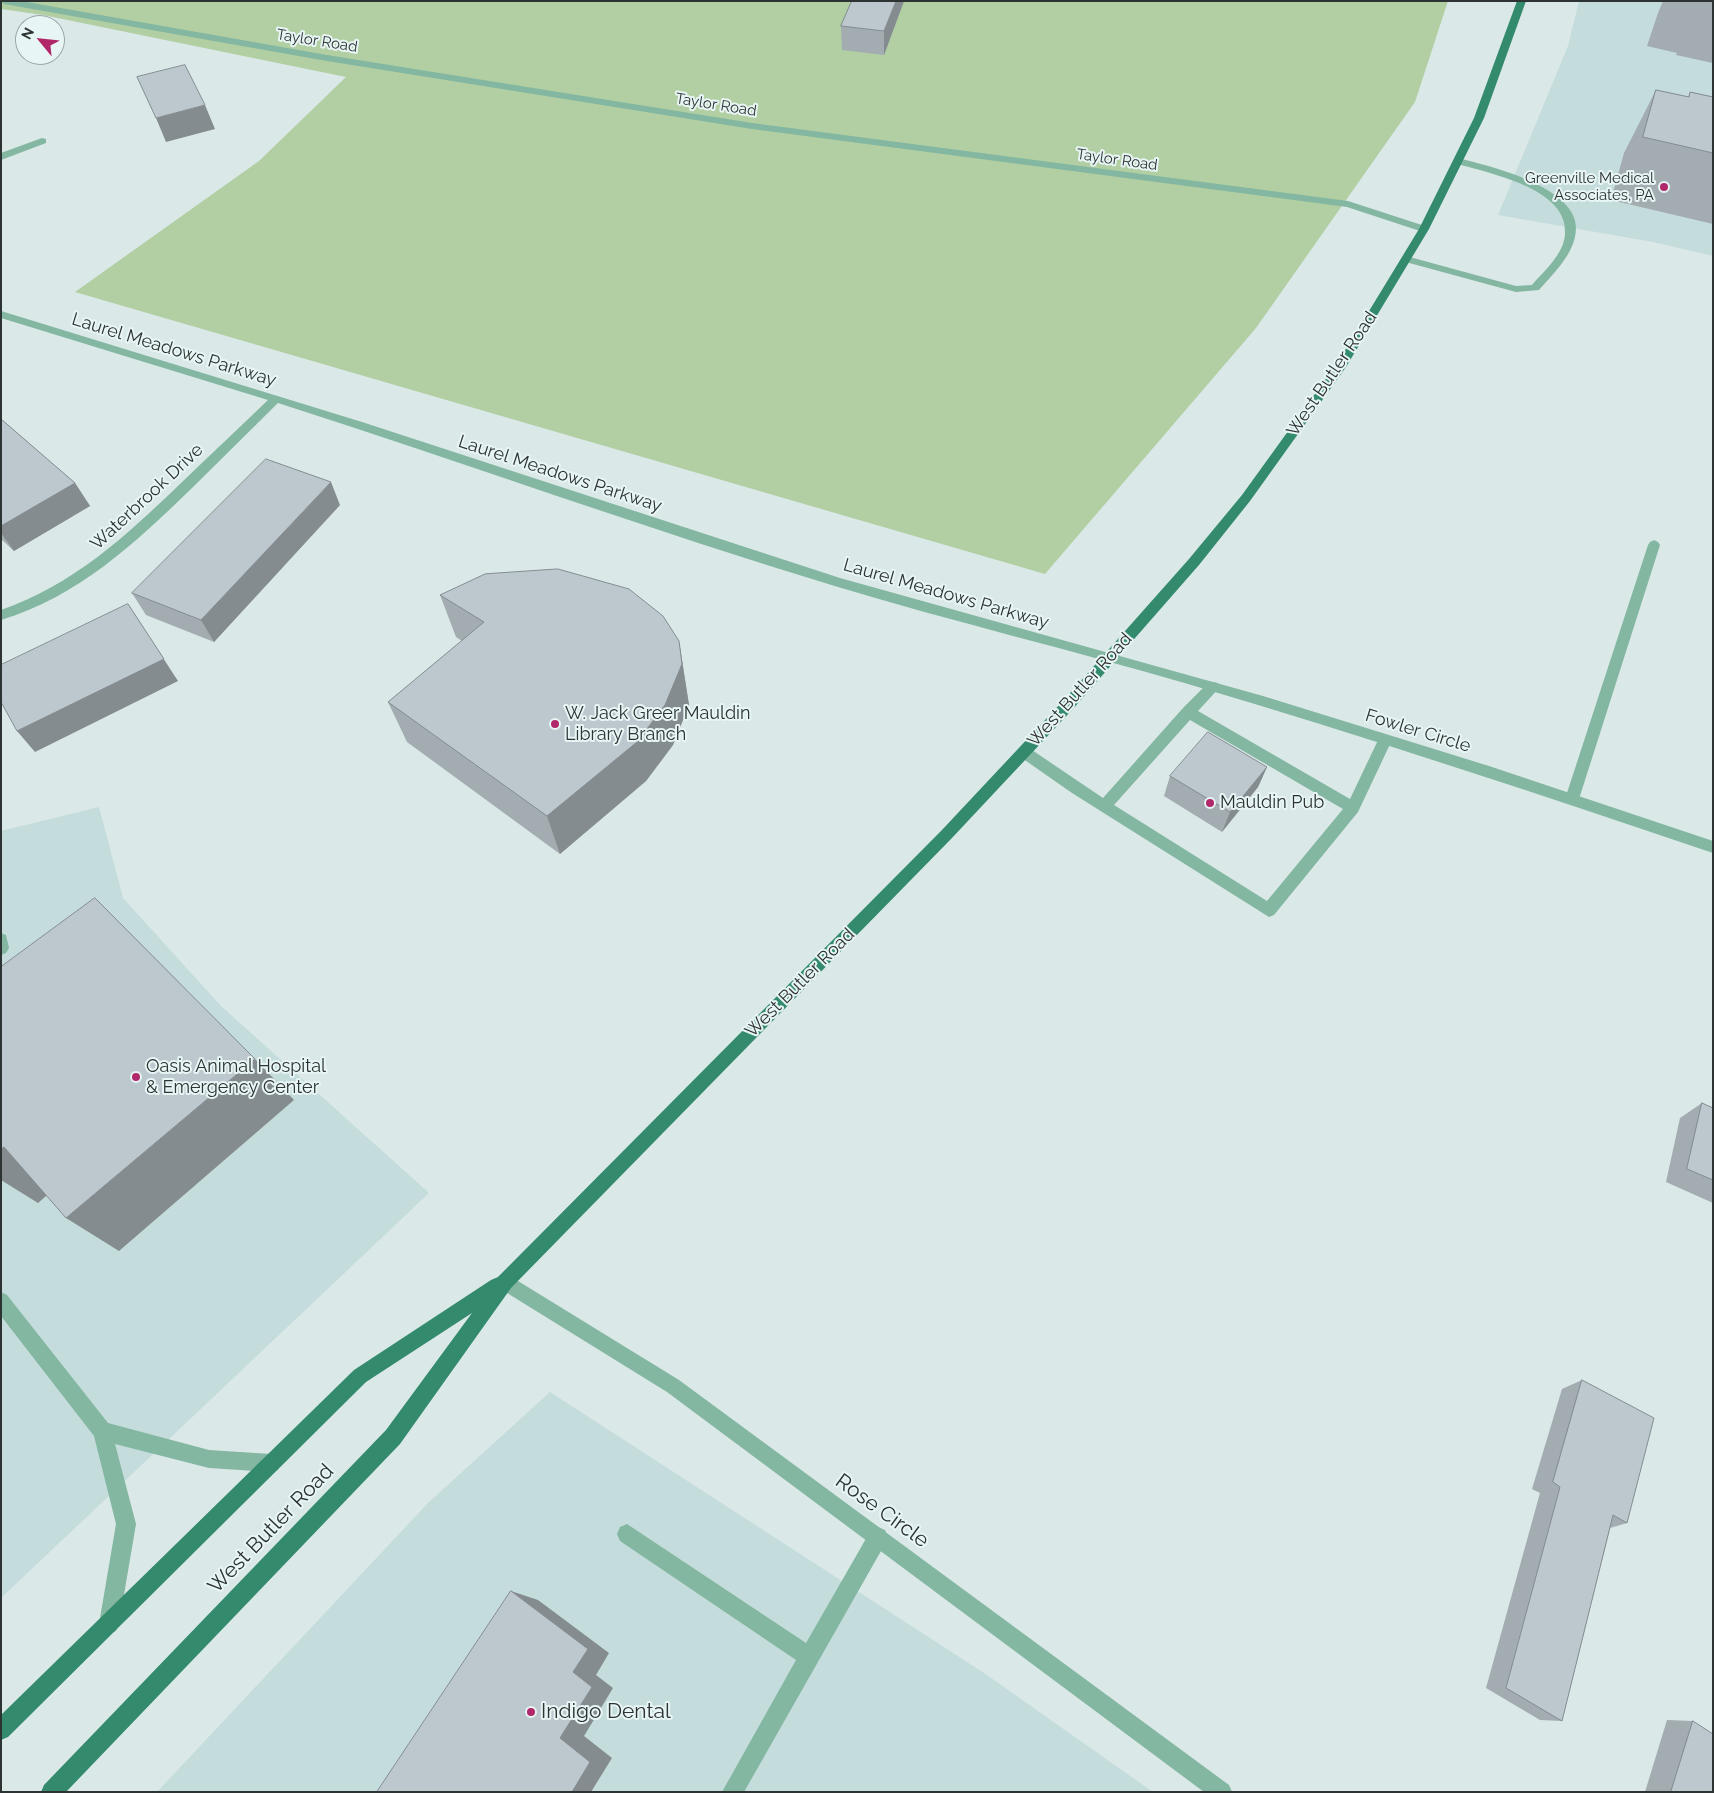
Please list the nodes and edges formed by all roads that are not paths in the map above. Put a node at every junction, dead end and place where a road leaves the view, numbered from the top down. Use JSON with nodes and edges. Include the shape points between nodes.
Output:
{"nodes":[{"id":1,"x":4,"y":1,"type":"edge"},
{"id":2,"x":1522,"y":1,"type":"edge"},
{"id":3,"x":42,"y":141,"type":"dead end"},
{"id":4,"x":1,"y":157,"type":"edge"},
{"id":5,"x":1458,"y":161,"type":"junction"},
{"id":6,"x":1424,"y":229,"type":"junction"},
{"id":7,"x":1406,"y":259,"type":"junction"},
{"id":8,"x":1,"y":314,"type":"edge"},
{"id":9,"x":276,"y":399,"type":"junction"},
{"id":10,"x":1654,"y":544,"type":"dead end"},
{"id":11,"x":1,"y":615,"type":"edge"},
{"id":12,"x":1111,"y":657,"type":"junction"},
{"id":13,"x":1213,"y":687,"type":"junction"},
{"id":14,"x":1188,"y":712,"type":"junction"},
{"id":15,"x":1385,"y":740,"type":"junction"},
{"id":16,"x":1024,"y":752,"type":"junction"},
{"id":17,"x":1572,"y":798,"type":"junction"},
{"id":18,"x":1105,"y":806,"type":"junction"},
{"id":19,"x":1353,"y":808,"type":"junction"},
{"id":20,"x":1713,"y":847,"type":"edge"},
{"id":21,"x":1,"y":940,"type":"edge"},
{"id":22,"x":1,"y":948,"type":"edge"},
{"id":23,"x":505,"y":1282,"type":"junction"},
{"id":24,"x":1,"y":1301,"type":"edge"},
{"id":25,"x":102,"y":1430,"type":"junction"},
{"id":26,"x":271,"y":1463,"type":"junction"},
{"id":27,"x":627,"y":1534,"type":"dead end"},
{"id":28,"x":878,"y":1537,"type":"junction"},
{"id":29,"x":109,"y":1624,"type":"junction"},
{"id":30,"x":809,"y":1657,"type":"junction"},
{"id":31,"x":1,"y":1730,"type":"edge"},
{"id":32,"x":51,"y":1792,"type":"edge"},
{"id":33,"x":732,"y":1792,"type":"edge"},
{"id":34,"x":1222,"y":1792,"type":"edge"}],
"edges":[{"from":1,"to":6,"type":"street","name":"Taylor Road","via":[[308,55],[752,126],[1348,204]]},
{"from":2,"to":5,"type":"main road","name":"West Butler Road","via":[[1479,118]]},
{"from":3,"to":4,"type":"street"},
{"from":5,"to":6,"type":"main road","name":"West Butler Road"},
{"from":5,"to":7,"type":"street","via":[[1538,186],[1557,201],[1569,214],[1573,230],[1565,253],[1535,288],[1516,289]]},
{"from":6,"to":7,"type":"main road","name":"West Butler Road"},
{"from":7,"to":12,"type":"main road","name":"West Butler Road","via":[[1342,364],[1246,498]]},
{"from":8,"to":9,"type":"street","name":"Laurel Meadows Parkway","via":[[81,342]]},
{"from":9,"to":11,"type":"street","name":"Waterbrook Drive","via":[[124,545],[73,582]]},
{"from":9,"to":12,"type":"street","name":"Laurel Meadows Parkway","via":[[750,556],[921,607]]},
{"from":10,"to":17,"type":"street"},
{"from":12,"to":13,"type":"street","name":"Fowler Circle"},
{"from":12,"to":16,"type":"main road","name":"West Butler Road"},
{"from":13,"to":14,"type":"street"},
{"from":13,"to":15,"type":"street","name":"Fowler Circle"},
{"from":14,"to":18,"type":"street"},
{"from":14,"to":19,"type":"street"},
{"from":15,"to":17,"type":"street","name":"Fowler Circle"},
{"from":15,"to":19,"type":"street"},
{"from":16,"to":18,"type":"street"},
{"from":16,"to":23,"type":"main road","name":"West Butler Road"},
{"from":17,"to":20,"type":"street","name":"Fowler Circle"},
{"from":18,"to":19,"type":"street","via":[[1269,910]]},
{"from":21,"to":22,"type":"street"},
{"from":23,"to":26,"type":"main road","name":"West Butler Road","via":[[360,1376]]},
{"from":23,"to":28,"type":"street","name":"Rose Circle","via":[[673,1386]]},
{"from":23,"to":32,"type":"main road","name":"West Butler Road","via":[[393,1437]]},
{"from":24,"to":25,"type":"street"},
{"from":25,"to":26,"type":"street","via":[[209,1459]]},
{"from":25,"to":29,"type":"street","via":[[126,1524]]},
{"from":26,"to":29,"type":"main road","name":"West Butler Road"},
{"from":27,"to":30,"type":"street"},
{"from":28,"to":30,"type":"street"},
{"from":28,"to":34,"type":"street","name":"Rose Circle"},
{"from":29,"to":31,"type":"main road","name":"West Butler Road"},
{"from":30,"to":33,"type":"street"}]}
